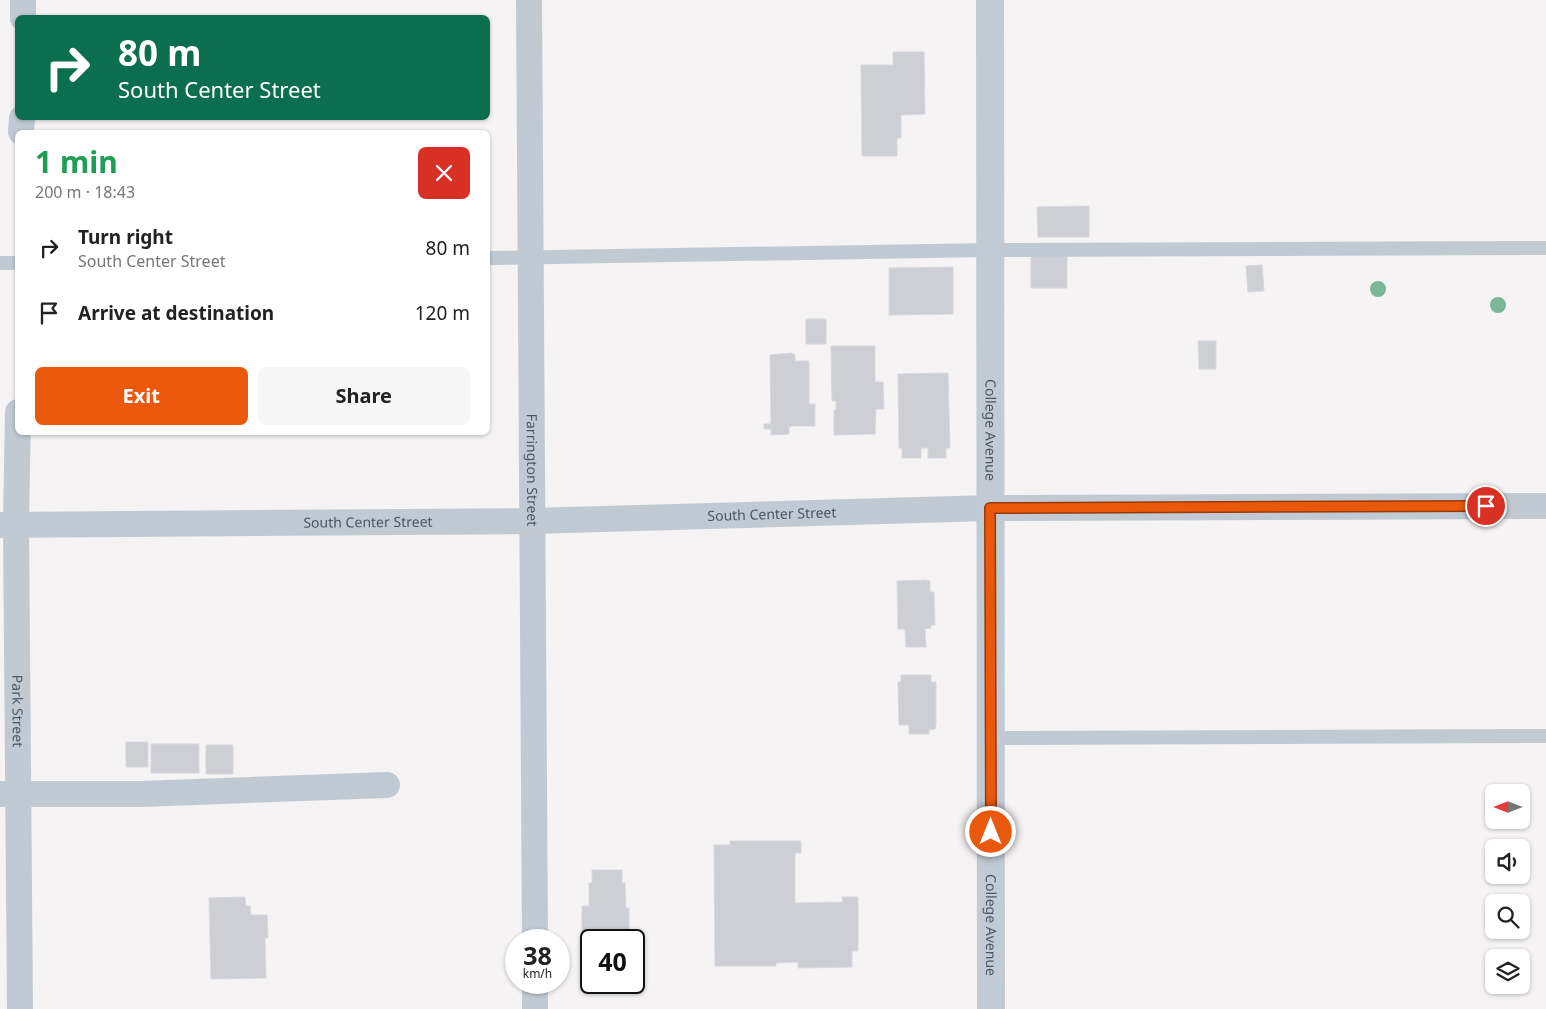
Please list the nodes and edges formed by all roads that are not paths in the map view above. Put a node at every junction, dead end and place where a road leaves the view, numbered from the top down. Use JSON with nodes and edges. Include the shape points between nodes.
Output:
{"nodes":[{"id":1,"x":23,"y":0,"type":"edge"},
{"id":2,"x":529,"y":0,"type":"edge"},
{"id":3,"x":990,"y":0,"type":"edge"},
{"id":4,"x":23,"y":15,"type":"edge"},
{"id":5,"x":1546,"y":248,"type":"edge"},
{"id":6,"x":990,"y":250,"type":"junction"},
{"id":7,"x":530,"y":257,"type":"junction"},
{"id":8,"x":490,"y":258,"type":"edge"},
{"id":9,"x":0,"y":263,"type":"edge"},
{"id":10,"x":15,"y":263,"type":"edge"},
{"id":11,"x":16,"y":435,"type":"edge"},
{"id":12,"x":1546,"y":506,"type":"edge"},
{"id":13,"x":990,"y":508,"type":"junction"},
{"id":14,"x":531,"y":521,"type":"junction"},
{"id":15,"x":8,"y":525,"type":"edge"},
{"id":16,"x":1546,"y":736,"type":"edge"},
{"id":17,"x":991,"y":738,"type":"junction"},
{"id":18,"x":387,"y":785,"type":"dead end"},
{"id":19,"x":9,"y":794,"type":"edge"},
{"id":20,"x":535,"y":929,"type":"edge"},
{"id":21,"x":535,"y":994,"type":"edge"},
{"id":22,"x":20,"y":1009,"type":"edge"},
{"id":23,"x":535,"y":1009,"type":"edge"},
{"id":24,"x":991,"y":1009,"type":"edge"}],
"edges":[{"from":1,"to":4,"type":"street"},
{"from":2,"to":7,"type":"street","name":"Farrington Street"},
{"from":3,"to":6,"type":"street","name":"College Avenue"},
{"from":5,"to":6,"type":"lane"},
{"from":6,"to":7,"type":"lane"},
{"from":6,"to":13,"type":"street","name":"College Avenue"},
{"from":7,"to":8,"type":"lane"},
{"from":7,"to":14,"type":"street","name":"Farrington Street"},
{"from":9,"to":10,"type":"lane"},
{"from":11,"to":15,"type":"street","name":"Park Street"},
{"from":12,"to":13,"type":"street","name":"South Center Street"},
{"from":13,"to":14,"type":"street","name":"South Center Street"},
{"from":13,"to":17,"type":"street","name":"College Avenue"},
{"from":14,"to":15,"type":"street","name":"South Center Street"},
{"from":14,"to":20,"type":"street","name":"Farrington Street"},
{"from":15,"to":19,"type":"street","name":"Park Street"},
{"from":16,"to":17,"type":"lane"},
{"from":17,"to":24,"type":"street","name":"College Avenue"},
{"from":18,"to":19,"type":"street","via":[[140,794]]},
{"from":19,"to":22,"type":"street","name":"Park Street"},
{"from":21,"to":23,"type":"street"}]}
